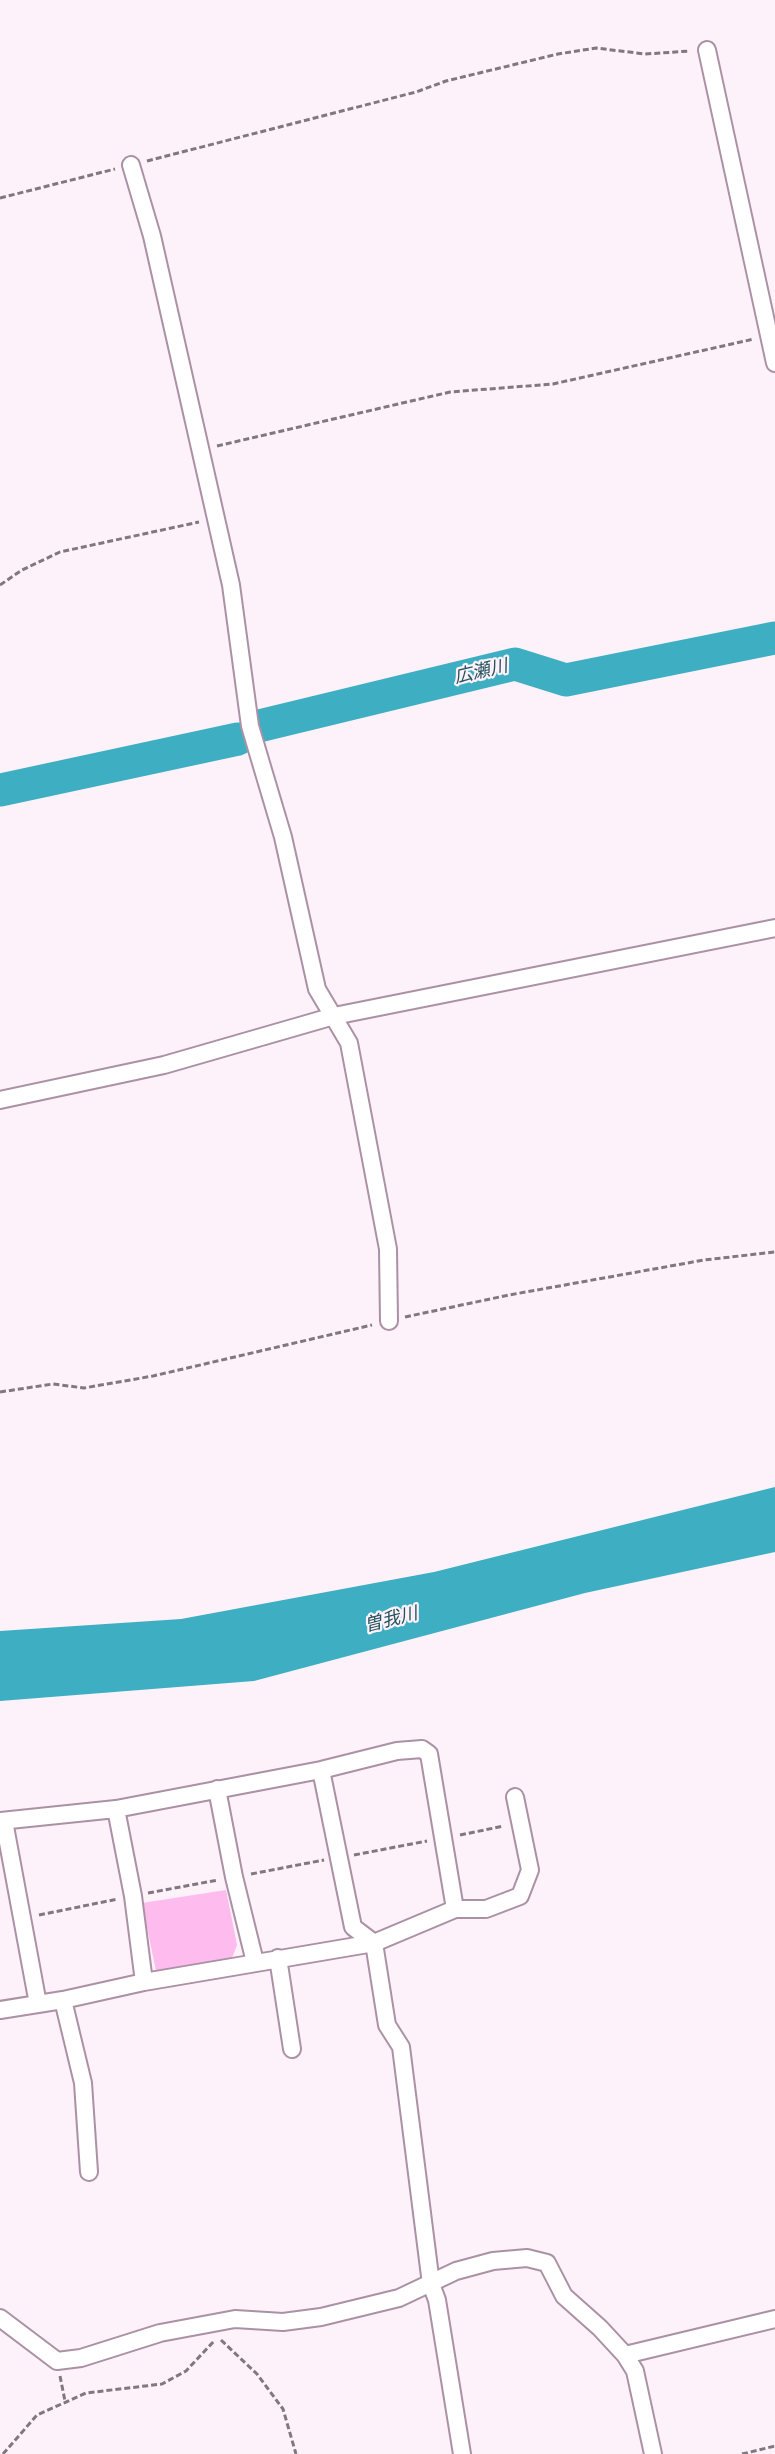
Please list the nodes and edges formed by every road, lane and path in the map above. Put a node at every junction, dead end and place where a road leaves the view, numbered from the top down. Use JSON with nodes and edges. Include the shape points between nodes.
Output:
{"nodes":[{"id":1,"x":706,"y":50,"type":"joint"},
{"id":2,"x":132,"y":165,"type":"junction"},
{"id":3,"x":0,"y":198,"type":"edge"},
{"id":4,"x":770,"y":336,"type":"junction"},
{"id":5,"x":775,"y":363,"type":"edge"},
{"id":6,"x":200,"y":450,"type":"junction"},
{"id":7,"x":216,"y":519,"type":"junction"},
{"id":8,"x":0,"y":585,"type":"edge"},
{"id":9,"x":775,"y":928,"type":"edge"},
{"id":10,"x":334,"y":1016,"type":"junction"},
{"id":11,"x":0,"y":1100,"type":"edge"},
{"id":12,"x":775,"y":1252,"type":"edge"},
{"id":13,"x":389,"y":1321,"type":"junction"},
{"id":14,"x":0,"y":1392,"type":"edge"},
{"id":15,"x":321,"y":1770,"type":"junction"},
{"id":16,"x":217,"y":1789,"type":"junction"},
{"id":17,"x":515,"y":1797,"type":"dead end"},
{"id":18,"x":116,"y":1809,"type":"junction"},
{"id":19,"x":2,"y":1821,"type":"edge"},
{"id":20,"x":520,"y":1823,"type":"junction"},
{"id":21,"x":443,"y":1838,"type":"junction"},
{"id":22,"x":339,"y":1857,"type":"junction"},
{"id":23,"x":234,"y":1877,"type":"junction"},
{"id":24,"x":133,"y":1896,"type":"junction"},
{"id":25,"x":455,"y":1909,"type":"junction"},
{"id":26,"x":21,"y":1918,"type":"junction"},
{"id":27,"x":374,"y":1943,"type":"junction"},
{"id":28,"x":278,"y":1958,"type":"junction"},
{"id":29,"x":255,"y":1962,"type":"junction"},
{"id":30,"x":144,"y":1982,"type":"junction"},
{"id":31,"x":63,"y":2000,"type":"junction"},
{"id":32,"x":38,"y":2004,"type":"junction"},
{"id":33,"x":0,"y":2010,"type":"edge"},
{"id":34,"x":292,"y":2049,"type":"dead end"},
{"id":35,"x":89,"y":2172,"type":"dead end"},
{"id":36,"x":431,"y":2284,"type":"junction"},
{"id":37,"x":0,"y":2318,"type":"edge"},
{"id":38,"x":775,"y":2319,"type":"edge"},
{"id":39,"x":626,"y":2355,"type":"junction"},
{"id":40,"x":57,"y":2361,"type":"junction"},
{"id":41,"x":65,"y":2401,"type":"junction"},
{"id":42,"x":775,"y":2446,"type":"edge"},
{"id":43,"x":3,"y":2454,"type":"edge"},
{"id":44,"x":296,"y":2454,"type":"edge"},
{"id":45,"x":462,"y":2454,"type":"edge"},
{"id":46,"x":653,"y":2454,"type":"edge"},
{"id":47,"x":742,"y":2454,"type":"edge"}],
"edges":[{"from":1,"to":2,"type":"path","via":[[645,54],[596,48],[558,54]]},
{"from":1,"to":4,"type":"street"},
{"from":2,"to":3,"type":"path"},
{"from":2,"to":6,"type":"street"},
{"from":4,"to":5,"type":"street"},
{"from":4,"to":6,"type":"path","via":[[553,384],[450,392]]},
{"from":6,"to":7,"type":"street"},
{"from":7,"to":8,"type":"path","via":[[60,552]]},
{"from":7,"to":10,"type":"street","via":[[231,585],[250,726],[283,837],[317,989]]},
{"from":9,"to":10,"type":"street"},
{"from":10,"to":11,"type":"street","via":[[164,1065]]},
{"from":10,"to":13,"type":"street","via":[[349,1043],[388,1249]]},
{"from":12,"to":13,"type":"path","via":[[704,1260]]},
{"from":13,"to":14,"type":"path","via":[[84,1389],[53,1384]]},
{"from":15,"to":16,"type":"street"},
{"from":15,"to":21,"type":"street","via":[[422,1749],[429,1754]]},
{"from":15,"to":22,"type":"street"},
{"from":16,"to":18,"type":"street"},
{"from":16,"to":23,"type":"street"},
{"from":17,"to":20,"type":"street"},
{"from":18,"to":19,"type":"street"},
{"from":18,"to":24,"type":"street"},
{"from":19,"to":26,"type":"street"},
{"from":20,"to":21,"type":"path"},
{"from":20,"to":25,"type":"street","via":[[531,1870],[520,1896],[486,1910]]},
{"from":21,"to":22,"type":"path"},
{"from":21,"to":25,"type":"street"},
{"from":22,"to":23,"type":"path"},
{"from":22,"to":27,"type":"street","via":[[353,1927]]},
{"from":23,"to":24,"type":"path"},
{"from":23,"to":29,"type":"street"},
{"from":24,"to":26,"type":"path"},
{"from":24,"to":30,"type":"street"},
{"from":25,"to":27,"type":"street"},
{"from":26,"to":32,"type":"street"},
{"from":27,"to":28,"type":"street"},
{"from":27,"to":36,"type":"street","via":[[387,2025],[401,2047]]},
{"from":28,"to":29,"type":"street"},
{"from":28,"to":34,"type":"street"},
{"from":29,"to":30,"type":"street"},
{"from":30,"to":31,"type":"street"},
{"from":31,"to":32,"type":"street"},
{"from":31,"to":35,"type":"street","via":[[83,2083]]},
{"from":32,"to":33,"type":"street"},
{"from":36,"to":39,"type":"street","via":[[456,2271],[493,2262],[527,2258],[547,2263],[564,2296]]},
{"from":36,"to":40,"type":"street","via":[[399,2298],[321,2318],[283,2322],[235,2319],[160,2333],[81,2358]]},
{"from":36,"to":45,"type":"street","via":[[437,2300]]},
{"from":37,"to":40,"type":"street"},
{"from":38,"to":39,"type":"street"},
{"from":39,"to":46,"type":"street","via":[[635,2371]]},
{"from":40,"to":41,"type":"path"},
{"from":41,"to":43,"type":"path","via":[[38,2415]]},
{"from":41,"to":44,"type":"path","via":[[86,2393],[162,2384],[186,2371],[217,2337],[257,2374],[283,2409]]},
{"from":42,"to":47,"type":"path"}]}
